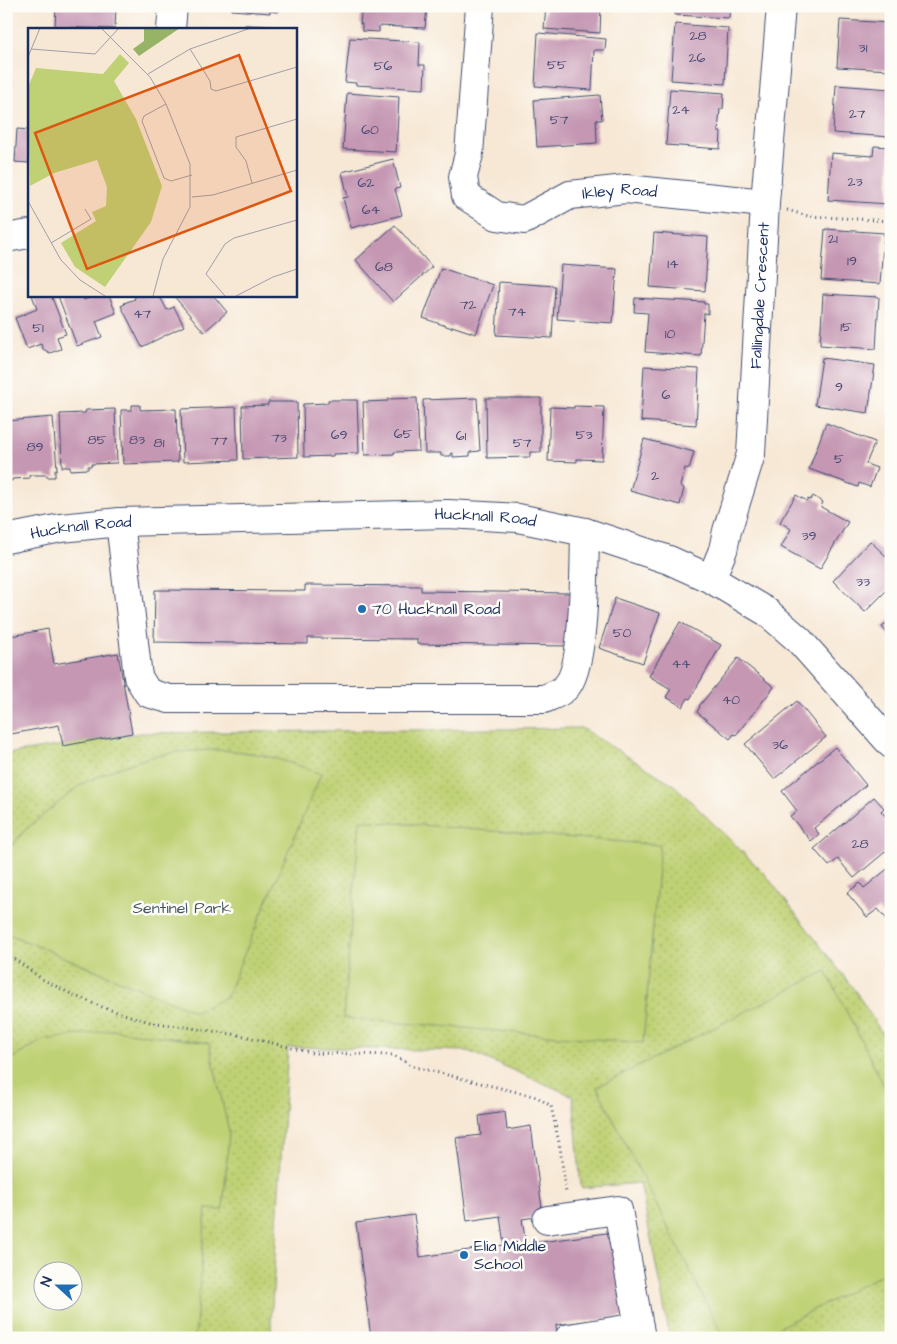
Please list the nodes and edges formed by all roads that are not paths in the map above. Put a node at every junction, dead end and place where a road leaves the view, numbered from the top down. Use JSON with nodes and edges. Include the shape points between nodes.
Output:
{"nodes":[{"id":1,"x":173,"y":6,"type":"edge"},
{"id":2,"x":480,"y":6,"type":"edge"},
{"id":3,"x":781,"y":6,"type":"edge"},
{"id":4,"x":171,"y":28,"type":"edge"},
{"id":5,"x":765,"y":203,"type":"junction"},
{"id":6,"x":28,"y":234,"type":"edge"},
{"id":7,"x":6,"y":238,"type":"edge"},
{"id":8,"x":120,"y":522,"type":"junction"},
{"id":9,"x":585,"y":532,"type":"junction"},
{"id":10,"x":6,"y":539,"type":"edge"},
{"id":11,"x":711,"y":579,"type":"junction"},
{"id":12,"x":891,"y":744,"type":"edge"},
{"id":13,"x":558,"y":1219,"type":"road end"},
{"id":14,"x":640,"y":1333,"type":"edge"},
{"id":15,"x":569,"y":1338,"type":"edge"}],
"edges":[{"from":1,"to":4,"type":"street"},
{"from":2,"to":5,"type":"street","name":"Ikley Road","via":[[469,154],[463,177],[466,196],[497,216],[524,220],[570,195],[626,189]]},
{"from":3,"to":5,"type":"street","name":"Fallingdale Crescent"},
{"from":5,"to":11,"type":"street","name":"Fallingdale Crescent","via":[[751,454],[723,550]]},
{"from":6,"to":7,"type":"street"},
{"from":8,"to":9,"type":"street","name":"Hucknall Road","via":[[448,514],[518,518]]},
{"from":8,"to":9,"type":"street","via":[[138,677],[148,693],[169,700],[544,699],[566,688],[575,670],[580,640]]},
{"from":8,"to":10,"type":"street","name":"Hucknall Road","via":[[61,528]]},
{"from":9,"to":11,"type":"street","name":"Hucknall Road","via":[[669,560]]},
{"from":11,"to":12,"type":"street","name":"Hucknall Road","via":[[767,612],[799,640]]},
{"from":13,"to":14,"type":"street","via":[[618,1210]]},
{"from":14,"to":15,"type":"street"}]}
